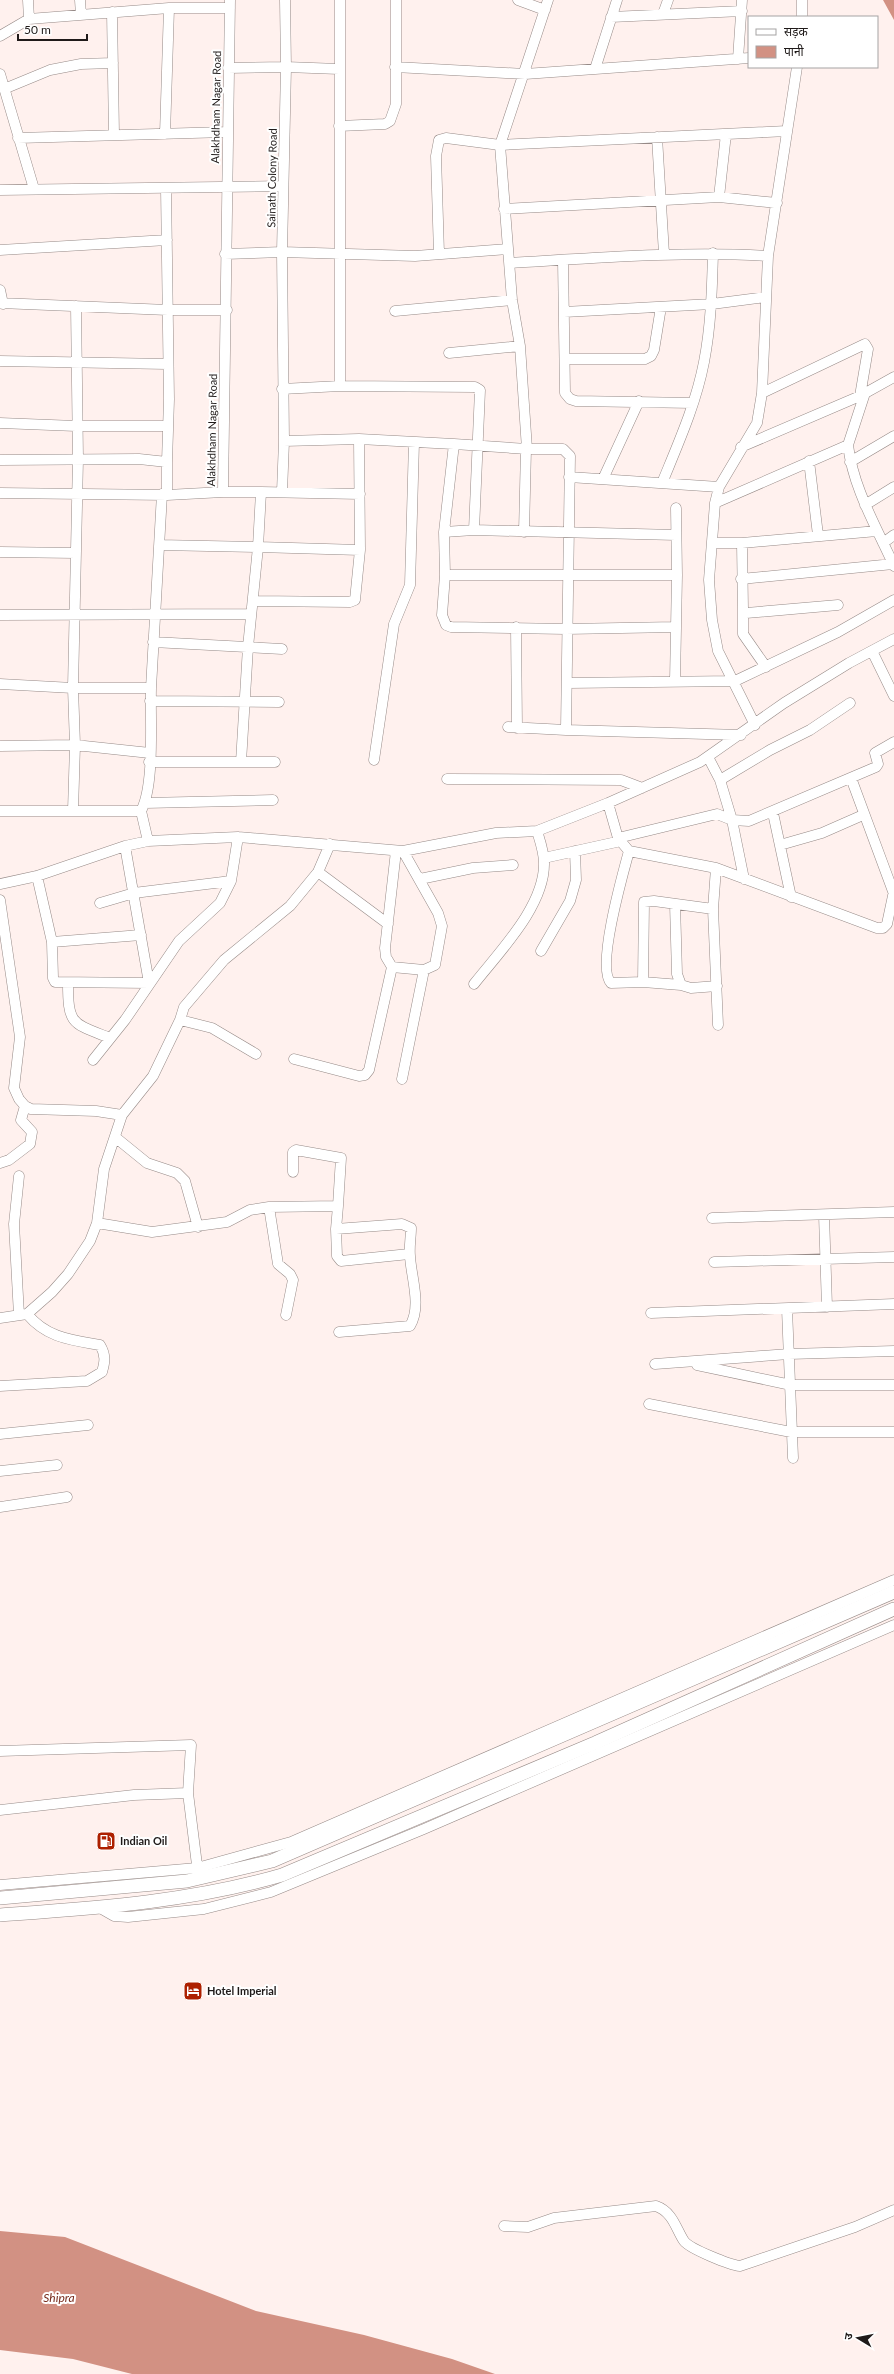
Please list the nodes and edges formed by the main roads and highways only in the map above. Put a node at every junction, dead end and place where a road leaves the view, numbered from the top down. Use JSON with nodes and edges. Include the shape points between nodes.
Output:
{"nodes":[{"id":1,"x":894,"y":1592,"type":"edge"},
{"id":2,"x":894,"y":1609,"type":"edge"},
{"id":3,"x":0,"y":1898,"type":"edge"},
{"id":4,"x":0,"y":1915,"type":"edge"}],
"edges":[{"from":1,"to":3,"type":"main road","via":[[272,1860],[198,1874]]},
{"from":2,"to":4,"type":"main road","via":[[595,1743],[282,1874],[237,1888],[202,1895],[100,1908]]}]}
